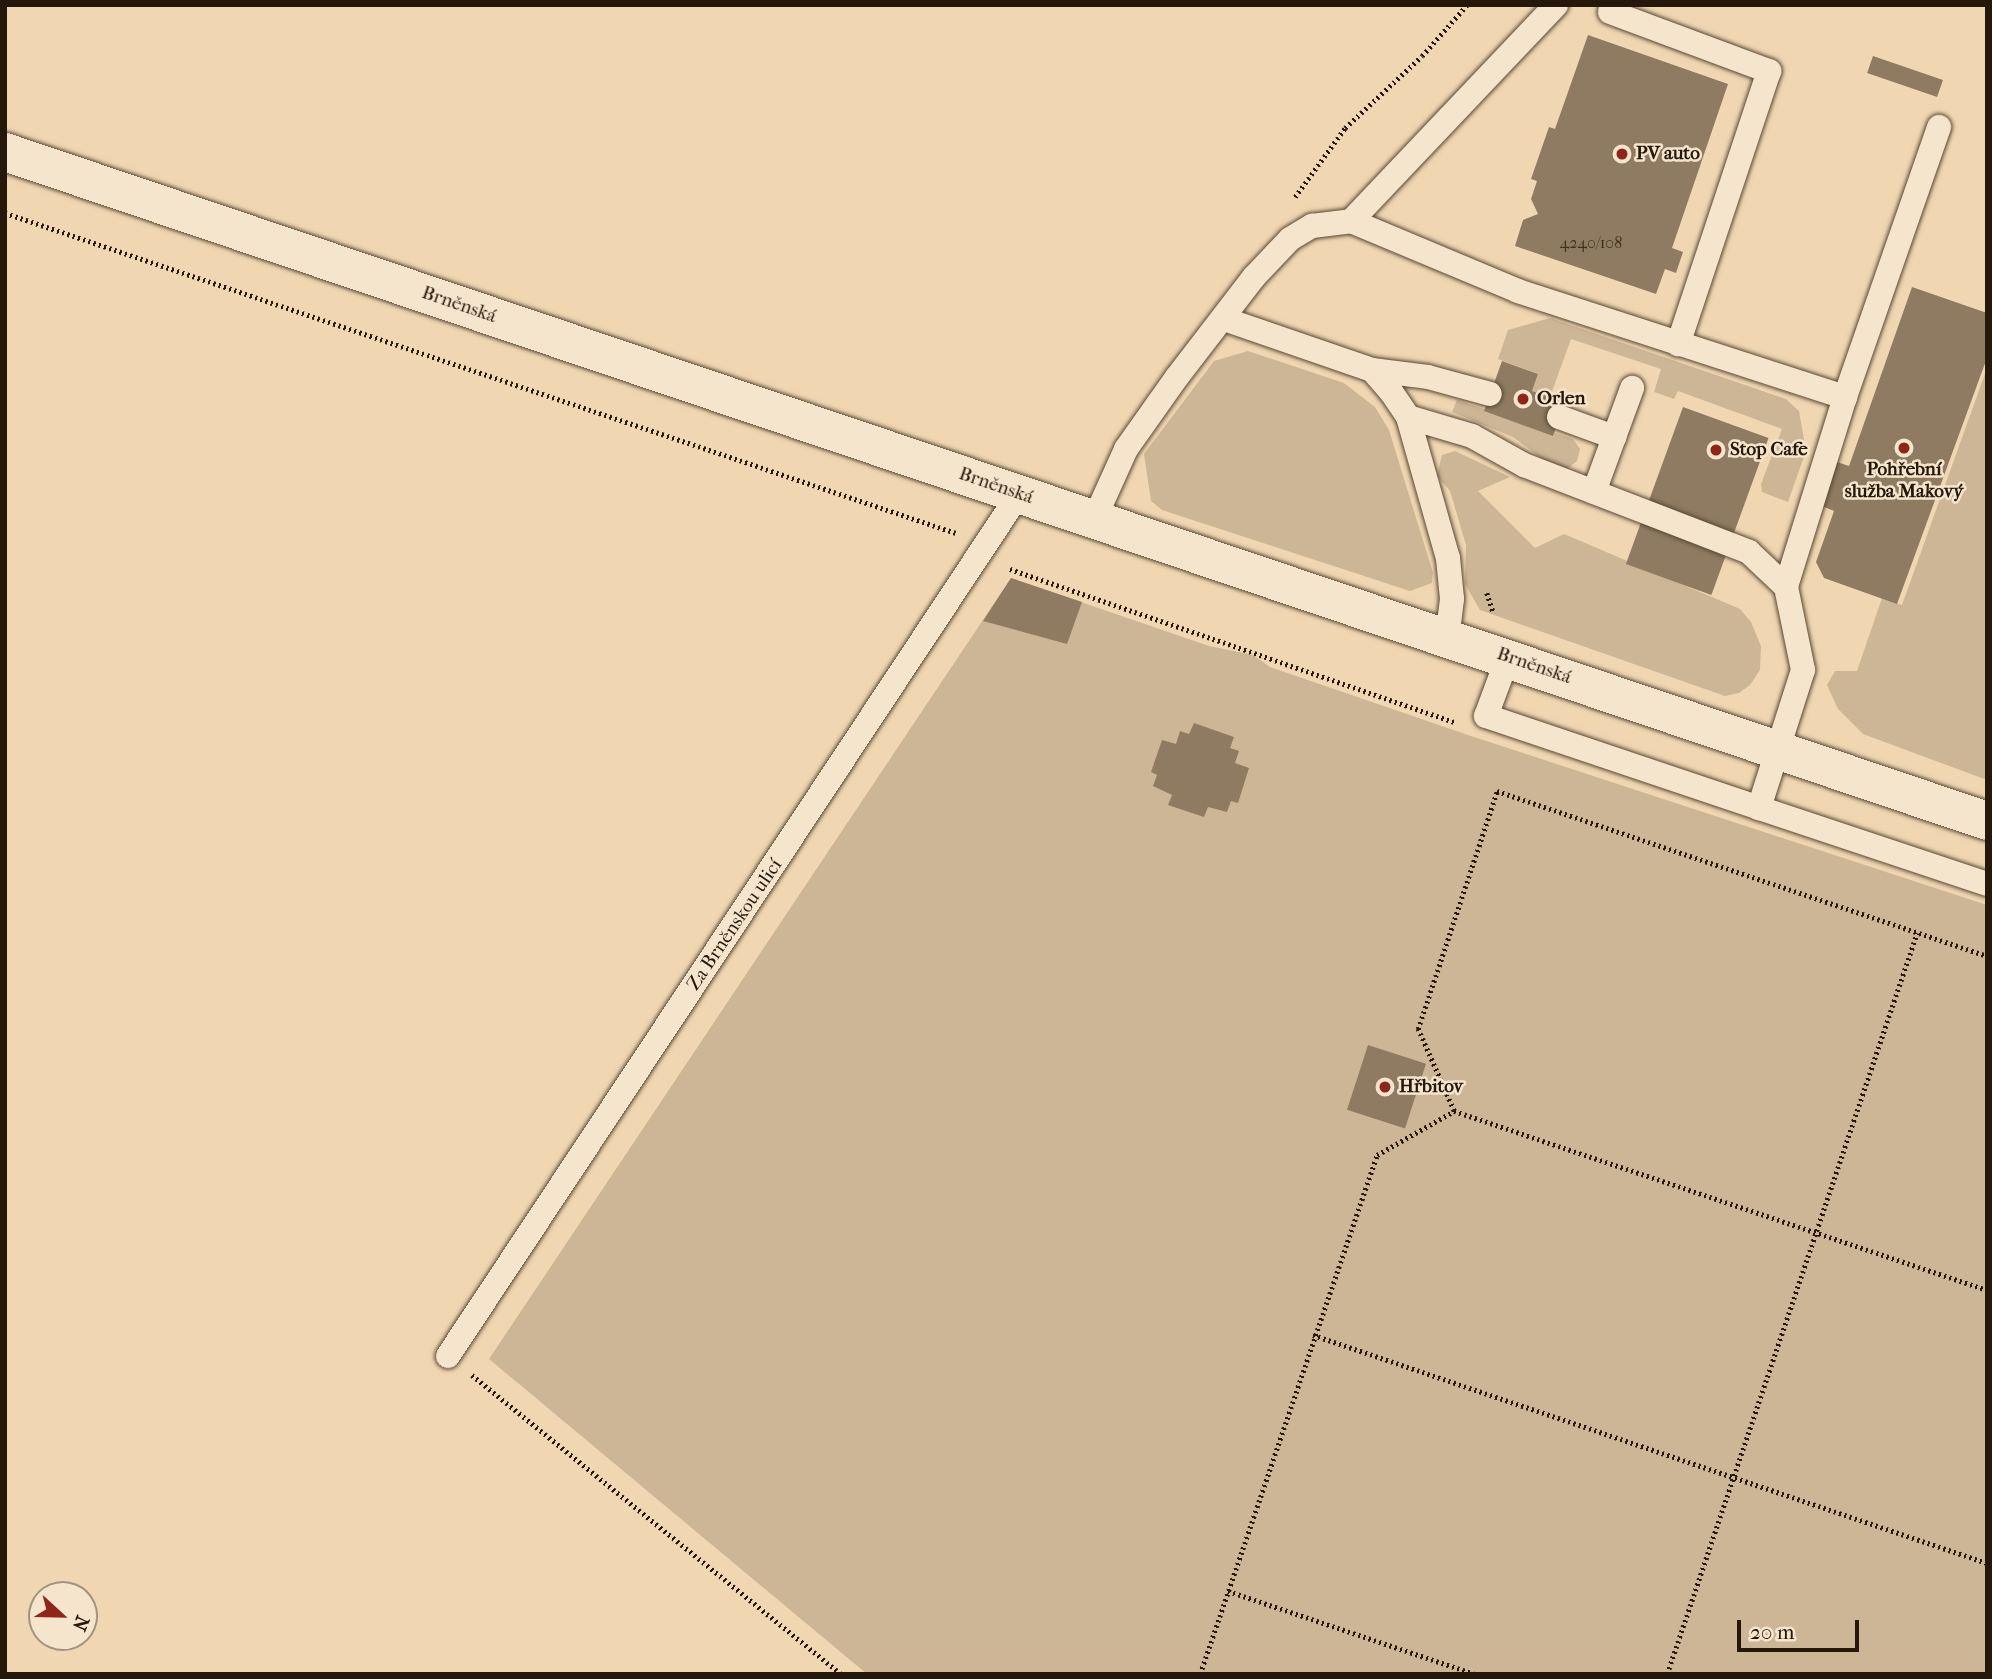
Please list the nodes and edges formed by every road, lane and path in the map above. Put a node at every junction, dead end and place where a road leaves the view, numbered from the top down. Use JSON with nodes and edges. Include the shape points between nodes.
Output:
{"nodes":[{"id":1,"x":1467,"y":5,"type":"edge"},
{"id":2,"x":1556,"y":5,"type":"edge"},
{"id":3,"x":1610,"y":12,"type":"dead end"},
{"id":4,"x":1939,"y":127,"type":"dead end"},
{"id":5,"x":5,"y":152,"type":"edge"},
{"id":6,"x":5,"y":213,"type":"edge"},
{"id":7,"x":1351,"y":221,"type":"junction"},
{"id":8,"x":1290,"y":239,"type":"junction"},
{"id":9,"x":1224,"y":319,"type":"junction"},
{"id":10,"x":1678,"y":344,"type":"junction"},
{"id":11,"x":1372,"y":370,"type":"junction"},
{"id":12,"x":1632,"y":388,"type":"dead end"},
{"id":13,"x":1490,"y":394,"type":"dead end"},
{"id":14,"x":1845,"y":397,"type":"junction"},
{"id":15,"x":1408,"y":417,"type":"junction"},
{"id":16,"x":1559,"y":417,"type":"dead end"},
{"id":17,"x":1614,"y":437,"type":"junction"},
{"id":18,"x":1594,"y":492,"type":"junction"},
{"id":19,"x":1019,"y":494,"type":"junction"},
{"id":20,"x":1094,"y":520,"type":"junction"},
{"id":21,"x":984,"y":551,"type":"junction"},
{"id":22,"x":1786,"y":587,"type":"junction"},
{"id":23,"x":1486,"y":589,"type":"dead end"},
{"id":24,"x":1447,"y":637,"type":"junction"},
{"id":25,"x":1496,"y":654,"type":"junction"},
{"id":26,"x":1464,"y":711,"type":"dead end"},
{"id":27,"x":1460,"y":724,"type":"dead end"},
{"id":28,"x":1779,"y":750,"type":"junction"},
{"id":29,"x":1759,"y":808,"type":"junction"},
{"id":30,"x":1987,"y":821,"type":"edge"},
{"id":31,"x":1987,"y":884,"type":"edge"},
{"id":32,"x":1917,"y":933,"type":"junction"},
{"id":33,"x":1987,"y":956,"type":"edge"},
{"id":34,"x":1454,"y":1111,"type":"junction"},
{"id":35,"x":1814,"y":1233,"type":"junction"},
{"id":36,"x":1987,"y":1290,"type":"edge"},
{"id":37,"x":1313,"y":1335,"type":"junction"},
{"id":38,"x":448,"y":1356,"type":"joint"},
{"id":39,"x":1730,"y":1477,"type":"junction"},
{"id":40,"x":1987,"y":1563,"type":"edge"},
{"id":41,"x":1228,"y":1591,"type":"junction"},
{"id":42,"x":841,"y":1674,"type":"edge"},
{"id":43,"x":1200,"y":1674,"type":"edge"},
{"id":44,"x":1474,"y":1674,"type":"edge"},
{"id":45,"x":1667,"y":1674,"type":"edge"}],
"edges":[{"from":1,"to":8,"type":"path","via":[[1422,56],[1345,128],[1293,200]]},
{"from":2,"to":7,"type":"lane"},
{"from":3,"to":10,"type":"lane","via":[[1769,71]]},
{"from":4,"to":14,"type":"lane"},
{"from":5,"to":19,"type":"main road","name":"Brněnská"},
{"from":6,"to":21,"type":"path","via":[[959,533]]},
{"from":7,"to":8,"type":"lane","via":[[1312,226]]},
{"from":7,"to":10,"type":"lane","via":[[1518,291]]},
{"from":8,"to":9,"type":"lane","via":[[1254,277]]},
{"from":9,"to":11,"type":"lane"},
{"from":9,"to":20,"type":"lane","via":[[1126,449]]},
{"from":10,"to":14,"type":"lane"},
{"from":11,"to":13,"type":"lane","via":[[1428,377]]},
{"from":11,"to":15,"type":"lane"},
{"from":12,"to":17,"type":"lane"},
{"from":14,"to":22,"type":"lane"},
{"from":15,"to":18,"type":"lane","via":[[1472,436],[1524,465]]},
{"from":15,"to":24,"type":"lane","via":[[1448,558],[1452,599]]},
{"from":16,"to":17,"type":"lane"},
{"from":17,"to":18,"type":"lane"},
{"from":18,"to":22,"type":"lane","via":[[1749,552]]},
{"from":19,"to":20,"type":"main road","name":"Brněnská"},
{"from":19,"to":21,"type":"lane","name":"Za Brněnskou ulicí"},
{"from":20,"to":24,"type":"main road","name":"Brněnská"},
{"from":21,"to":38,"type":"lane","name":"Za Brněnskou ulicí"},
{"from":22,"to":28,"type":"lane","via":[[1803,670]]},
{"from":23,"to":25,"type":"path","via":[[1494,615]]},
{"from":24,"to":25,"type":"main road","name":"Brněnská"},
{"from":25,"to":28,"type":"main road","name":"Brněnská"},
{"from":25,"to":29,"type":"lane","via":[[1486,716]]},
{"from":26,"to":27,"type":"path"},
{"from":28,"to":29,"type":"lane"},
{"from":28,"to":30,"type":"main road","name":"Brněnská"},
{"from":29,"to":31,"type":"lane"},
{"from":32,"to":33,"type":"path"},
{"from":32,"to":34,"type":"path","via":[[1497,791],[1418,1029]]},
{"from":32,"to":35,"type":"path"},
{"from":34,"to":35,"type":"path"},
{"from":34,"to":37,"type":"path","via":[[1377,1155]]},
{"from":35,"to":36,"type":"path"},
{"from":35,"to":39,"type":"path"},
{"from":37,"to":39,"type":"path"},
{"from":37,"to":41,"type":"path"},
{"from":38,"to":42,"type":"path"},
{"from":39,"to":40,"type":"path"},
{"from":39,"to":45,"type":"path"},
{"from":41,"to":43,"type":"path"},
{"from":41,"to":44,"type":"path"}]}
